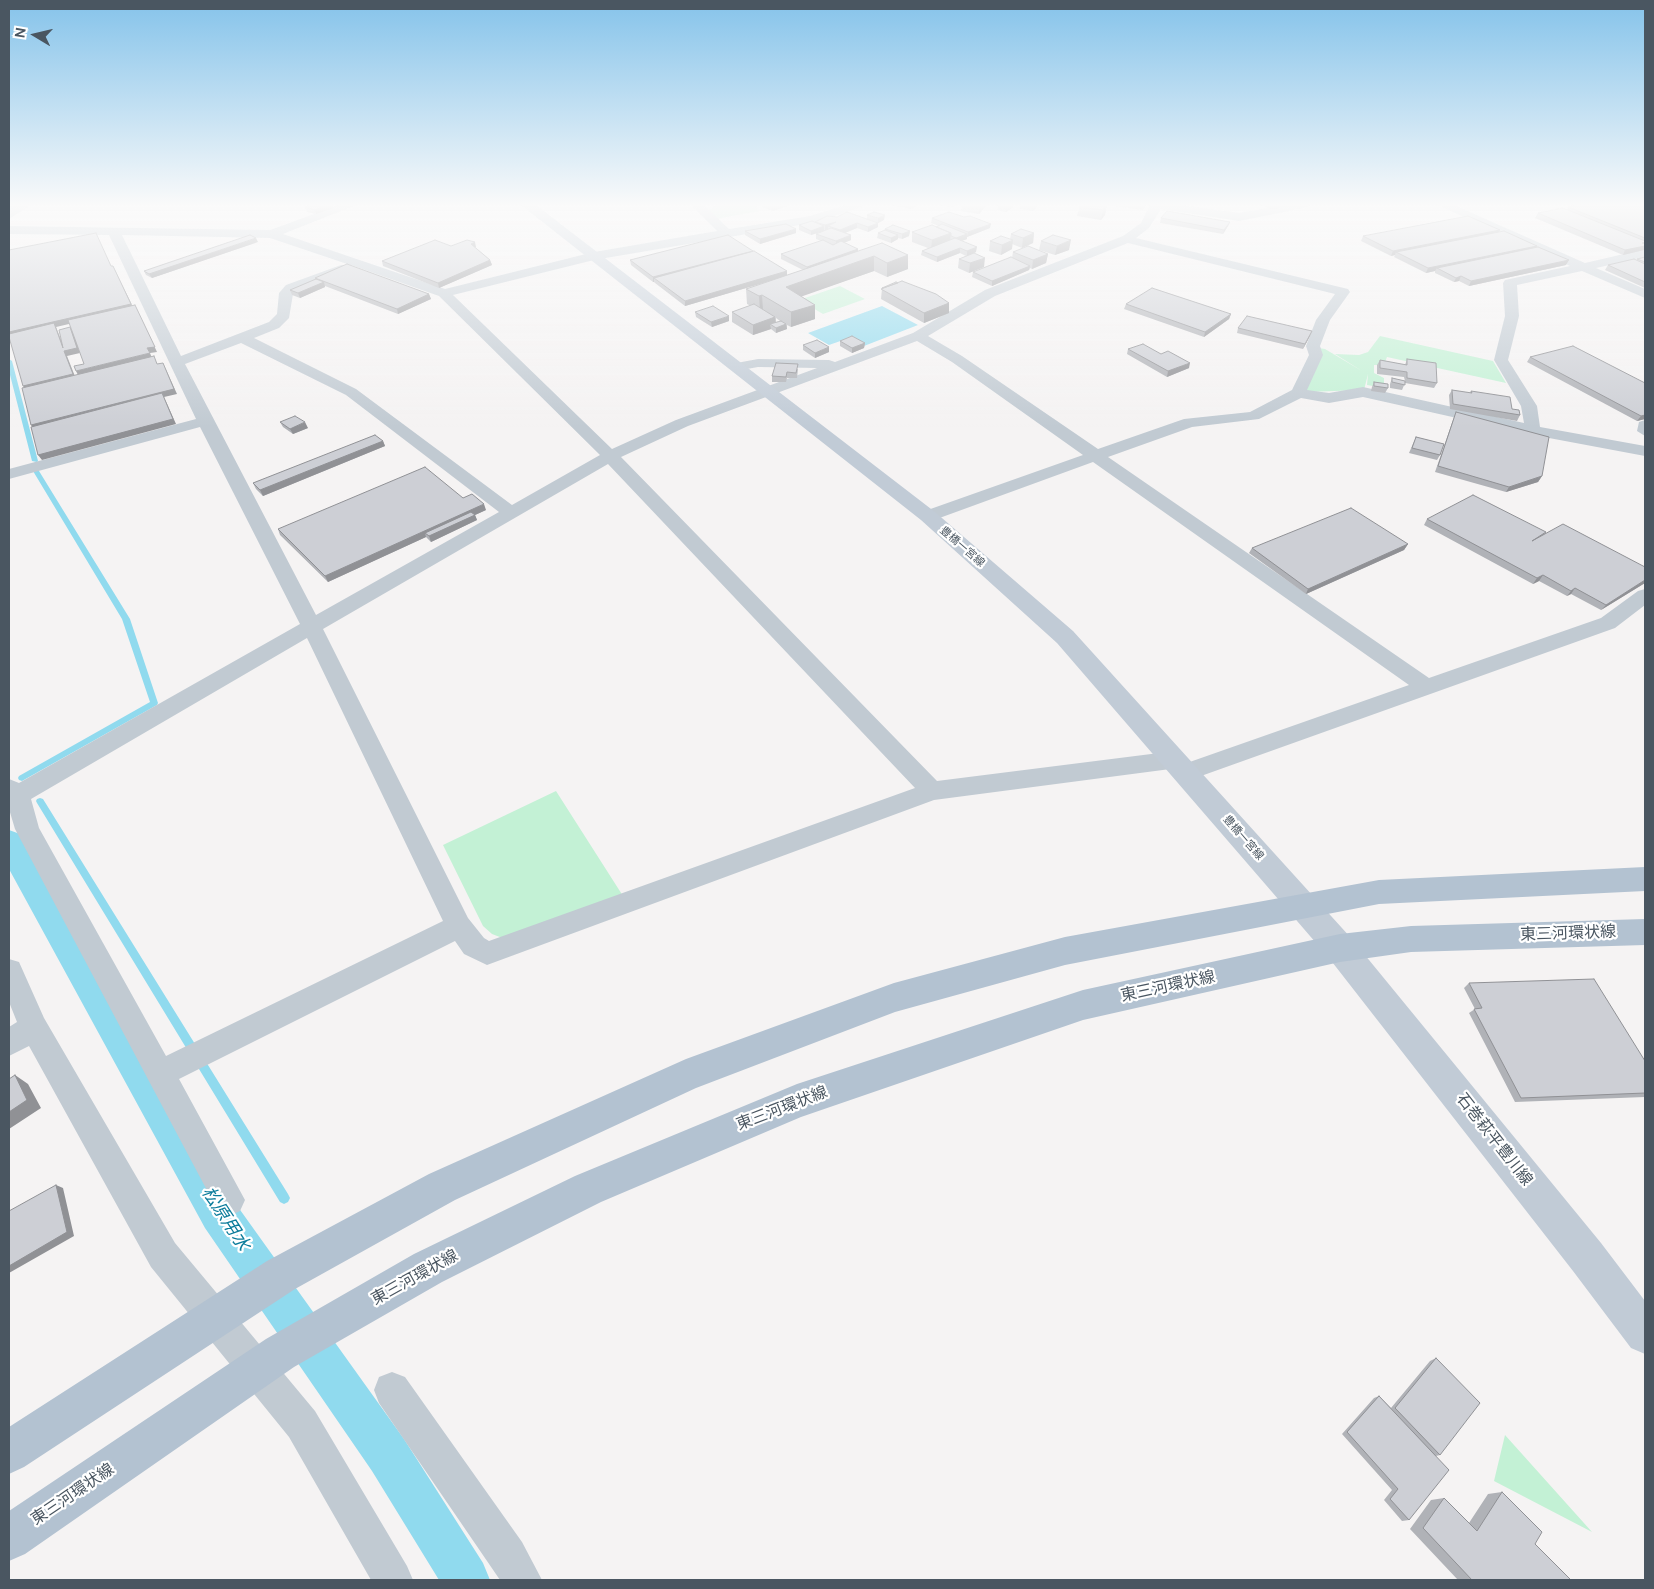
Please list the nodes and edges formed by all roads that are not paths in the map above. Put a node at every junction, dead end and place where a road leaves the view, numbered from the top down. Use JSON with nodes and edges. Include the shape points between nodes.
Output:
{"nodes":[{"id":1,"x":137,"y":279,"type":"edge"},
{"id":2,"x":316,"y":279,"type":"edge"},
{"id":3,"x":403,"y":279,"type":"edge"},
{"id":4,"x":500,"y":279,"type":"edge"},
{"id":5,"x":624,"y":279,"type":"edge"},
{"id":6,"x":1025,"y":279,"type":"edge"},
{"id":7,"x":1291,"y":279,"type":"edge"},
{"id":8,"x":1526,"y":279,"type":"edge"},
{"id":9,"x":1612,"y":279,"type":"edge"},
{"id":10,"x":444,"y":293,"type":"junction"},
{"id":11,"x":1645,"y":294,"type":"edge"},
{"id":12,"x":918,"y":336,"type":"junction"},
{"id":13,"x":243,"y":338,"type":"junction"},
{"id":14,"x":178,"y":362,"type":"junction"},
{"id":15,"x":842,"y":364,"type":"junction"},
{"id":16,"x":736,"y":367,"type":"junction"},
{"id":17,"x":766,"y":392,"type":"junction"},
{"id":18,"x":1298,"y":393,"type":"junction"},
{"id":19,"x":205,"y":420,"type":"junction"},
{"id":20,"x":1645,"y":425,"type":"edge"},
{"id":21,"x":1533,"y":430,"type":"junction"},
{"id":22,"x":1645,"y":431,"type":"edge"},
{"id":23,"x":1645,"y":451,"type":"edge"},
{"id":24,"x":610,"y":456,"type":"junction"},
{"id":25,"x":1094,"y":456,"type":"junction"},
{"id":26,"x":9,"y":474,"type":"edge"},
{"id":27,"x":510,"y":512,"type":"junction"},
{"id":28,"x":928,"y":516,"type":"junction"},
{"id":29,"x":1645,"y":595,"type":"edge"},
{"id":30,"x":312,"y":627,"type":"junction"},
{"id":31,"x":1426,"y":686,"type":"junction"},
{"id":32,"x":1181,"y":766,"type":"junction"},
{"id":33,"x":932,"y":790,"type":"junction"},
{"id":34,"x":12,"y":794,"type":"edge"},
{"id":35,"x":1645,"y":879,"type":"edge"},
{"id":36,"x":1304,"y":906,"type":"junction"},
{"id":37,"x":459,"y":926,"type":"junction"},
{"id":38,"x":1645,"y":932,"type":"edge"},
{"id":39,"x":1340,"y":948,"type":"junction"},
{"id":40,"x":9,"y":971,"type":"edge"},
{"id":41,"x":22,"y":1034,"type":"edge"},
{"id":42,"x":172,"y":1067,"type":"junction"},
{"id":43,"x":229,"y":1200,"type":"dead end"},
{"id":44,"x":228,"y":1310,"type":"junction"},
{"id":45,"x":1645,"y":1334,"type":"edge"},
{"id":46,"x":268,"y":1362,"type":"junction"},
{"id":47,"x":392,"y":1390,"type":"dead end"},
{"id":48,"x":9,"y":1452,"type":"edge"},
{"id":49,"x":9,"y":1538,"type":"edge"},
{"id":50,"x":393,"y":1580,"type":"edge"},
{"id":51,"x":522,"y":1580,"type":"edge"}],
"edges":[{"from":1,"to":14,"type":"street"},
{"from":2,"to":13,"type":"street","via":[[286,293],[281,320]]},
{"from":3,"to":10,"type":"street"},
{"from":4,"to":10,"type":"street"},
{"from":5,"to":16,"type":"main road","name":"豊橋一宮線"},
{"from":6,"to":12,"type":"street","via":[[990,293]]},
{"from":7,"to":18,"type":"street","via":[[1344,292],[1323,320],[1313,346],[1316,355]]},
{"from":8,"to":21,"type":"street","via":[[1510,283],[1512,316],[1501,360],[1529,406]]},
{"from":9,"to":11,"type":"street"},
{"from":10,"to":24,"type":"street"},
{"from":12,"to":15,"type":"street"},
{"from":12,"to":25,"type":"street","via":[[957,359]]},
{"from":13,"to":14,"type":"street"},
{"from":13,"to":27,"type":"street","via":[[351,392]]},
{"from":14,"to":19,"type":"street"},
{"from":15,"to":16,"type":"street","via":[[758,363]]},
{"from":15,"to":17,"type":"street"},
{"from":16,"to":17,"type":"main road","name":"豊橋一宮線"},
{"from":17,"to":24,"type":"street","via":[[682,423]]},
{"from":17,"to":28,"type":"main road","name":"豊橋一宮線"},
{"from":18,"to":21,"type":"street","via":[[1329,398],[1363,392]]},
{"from":18,"to":25,"type":"street","via":[[1253,416],[1190,422]]},
{"from":19,"to":26,"type":"street"},
{"from":19,"to":30,"type":"street"},
{"from":20,"to":22,"type":"street"},
{"from":21,"to":23,"type":"street"},
{"from":24,"to":27,"type":"street"},
{"from":24,"to":33,"type":"street"},
{"from":25,"to":28,"type":"street"},
{"from":25,"to":31,"type":"street"},
{"from":27,"to":30,"type":"street"},
{"from":28,"to":32,"type":"main road","name":"豊橋一宮線","via":[[1065,637]]},
{"from":29,"to":31,"type":"street","via":[[1608,623]]},
{"from":30,"to":34,"type":"street"},
{"from":30,"to":37,"type":"street"},
{"from":31,"to":32,"type":"street"},
{"from":32,"to":33,"type":"street"},
{"from":32,"to":36,"type":"main road","name":"豊橋一宮線"},
{"from":33,"to":37,"type":"street","via":[[487,953],[474,946]]},
{"from":34,"to":42,"type":"street","via":[[27,829]]},
{"from":35,"to":36,"type":"main road","via":[[1379,892]]},
{"from":36,"to":39,"type":"main road","name":"豊橋一宮線"},
{"from":36,"to":44,"type":"main road","via":[[1065,951],[885,1002],[677,1080],[442,1187],[281,1275]]},
{"from":37,"to":42,"type":"street"},
{"from":38,"to":39,"type":"main road","name":"東三河環状線","via":[[1411,939]]},
{"from":39,"to":45,"type":"main road","name":"石巻萩平豊川線"},
{"from":39,"to":46,"type":"main road","name":"東三河環状線","via":[[1083,1005],[797,1101],[588,1189],[428,1268]]},
{"from":40,"to":41,"type":"street"},
{"from":41,"to":44,"type":"street","via":[[163,1255]]},
{"from":42,"to":43,"type":"street"},
{"from":44,"to":46,"type":"street"},
{"from":44,"to":48,"type":"main road"},
{"from":46,"to":49,"type":"main road","name":"東三河環状線"},
{"from":46,"to":50,"type":"street"},
{"from":47,"to":51,"type":"street"}]}
